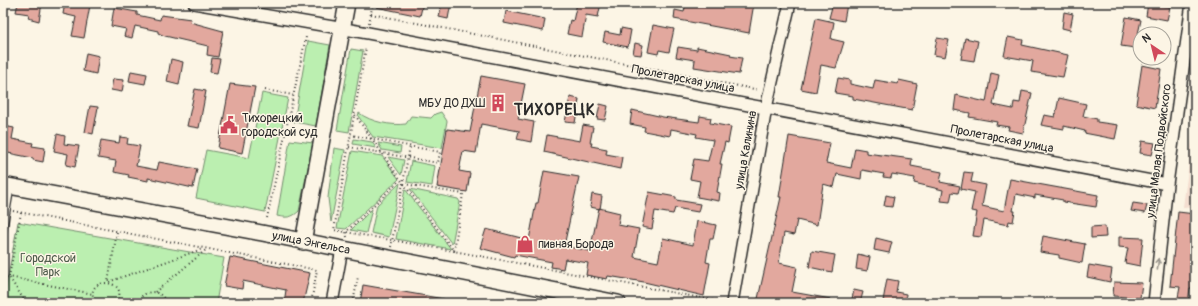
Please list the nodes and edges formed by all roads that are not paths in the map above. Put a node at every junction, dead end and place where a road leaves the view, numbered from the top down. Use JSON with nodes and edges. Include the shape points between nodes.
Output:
{"nodes":[{"id":1,"x":194,"y":3,"type":"edge"},
{"id":2,"x":347,"y":3,"type":"edge"},
{"id":3,"x":790,"y":3,"type":"edge"},
{"id":4,"x":1192,"y":3,"type":"edge"},
{"id":5,"x":215,"y":5,"type":"edge"},
{"id":6,"x":342,"y":29,"type":"junction"},
{"id":7,"x":766,"y":108,"type":"junction"},
{"id":8,"x":1167,"y":184,"type":"junction"},
{"id":9,"x":7,"y":186,"type":"edge"},
{"id":10,"x":3,"y":232,"type":"edge"},
{"id":11,"x":303,"y":242,"type":"junction"},
{"id":12,"x":342,"y":249,"type":"junction"},
{"id":13,"x":332,"y":303,"type":"edge"},
{"id":14,"x":618,"y":303,"type":"edge"},
{"id":15,"x":732,"y":303,"type":"edge"},
{"id":16,"x":1154,"y":303,"type":"edge"}],
"edges":[{"from":1,"to":5,"type":"street","name":"Пролетарская улица"},
{"from":2,"to":6,"type":"main road"},
{"from":3,"to":7,"type":"street","name":"улица Калинина"},
{"from":4,"to":8,"type":"street","name":"улица Малая Подвойского"},
{"from":5,"to":6,"type":"street","name":"Пролетарская улица"},
{"from":6,"to":7,"type":"street","name":"Пролетарская улица"},
{"from":6,"to":11,"type":"main road"},
{"from":7,"to":8,"type":"street","name":"Пролетарская улица"},
{"from":7,"to":15,"type":"street","name":"улица Калинина"},
{"from":16,"to":8,"type":"street","name":"улица Малая Подвойского","one_way":true},
{"from":9,"to":10,"type":"lane","via":[[8,210]]},
{"from":9,"to":11,"type":"main road","name":"улица Энгельса"},
{"from":11,"to":12,"type":"main road","name":"улица Энгельса"},
{"from":12,"to":13,"type":"street"},
{"from":12,"to":14,"type":"main road","name":"улица Энгельса"}]}
